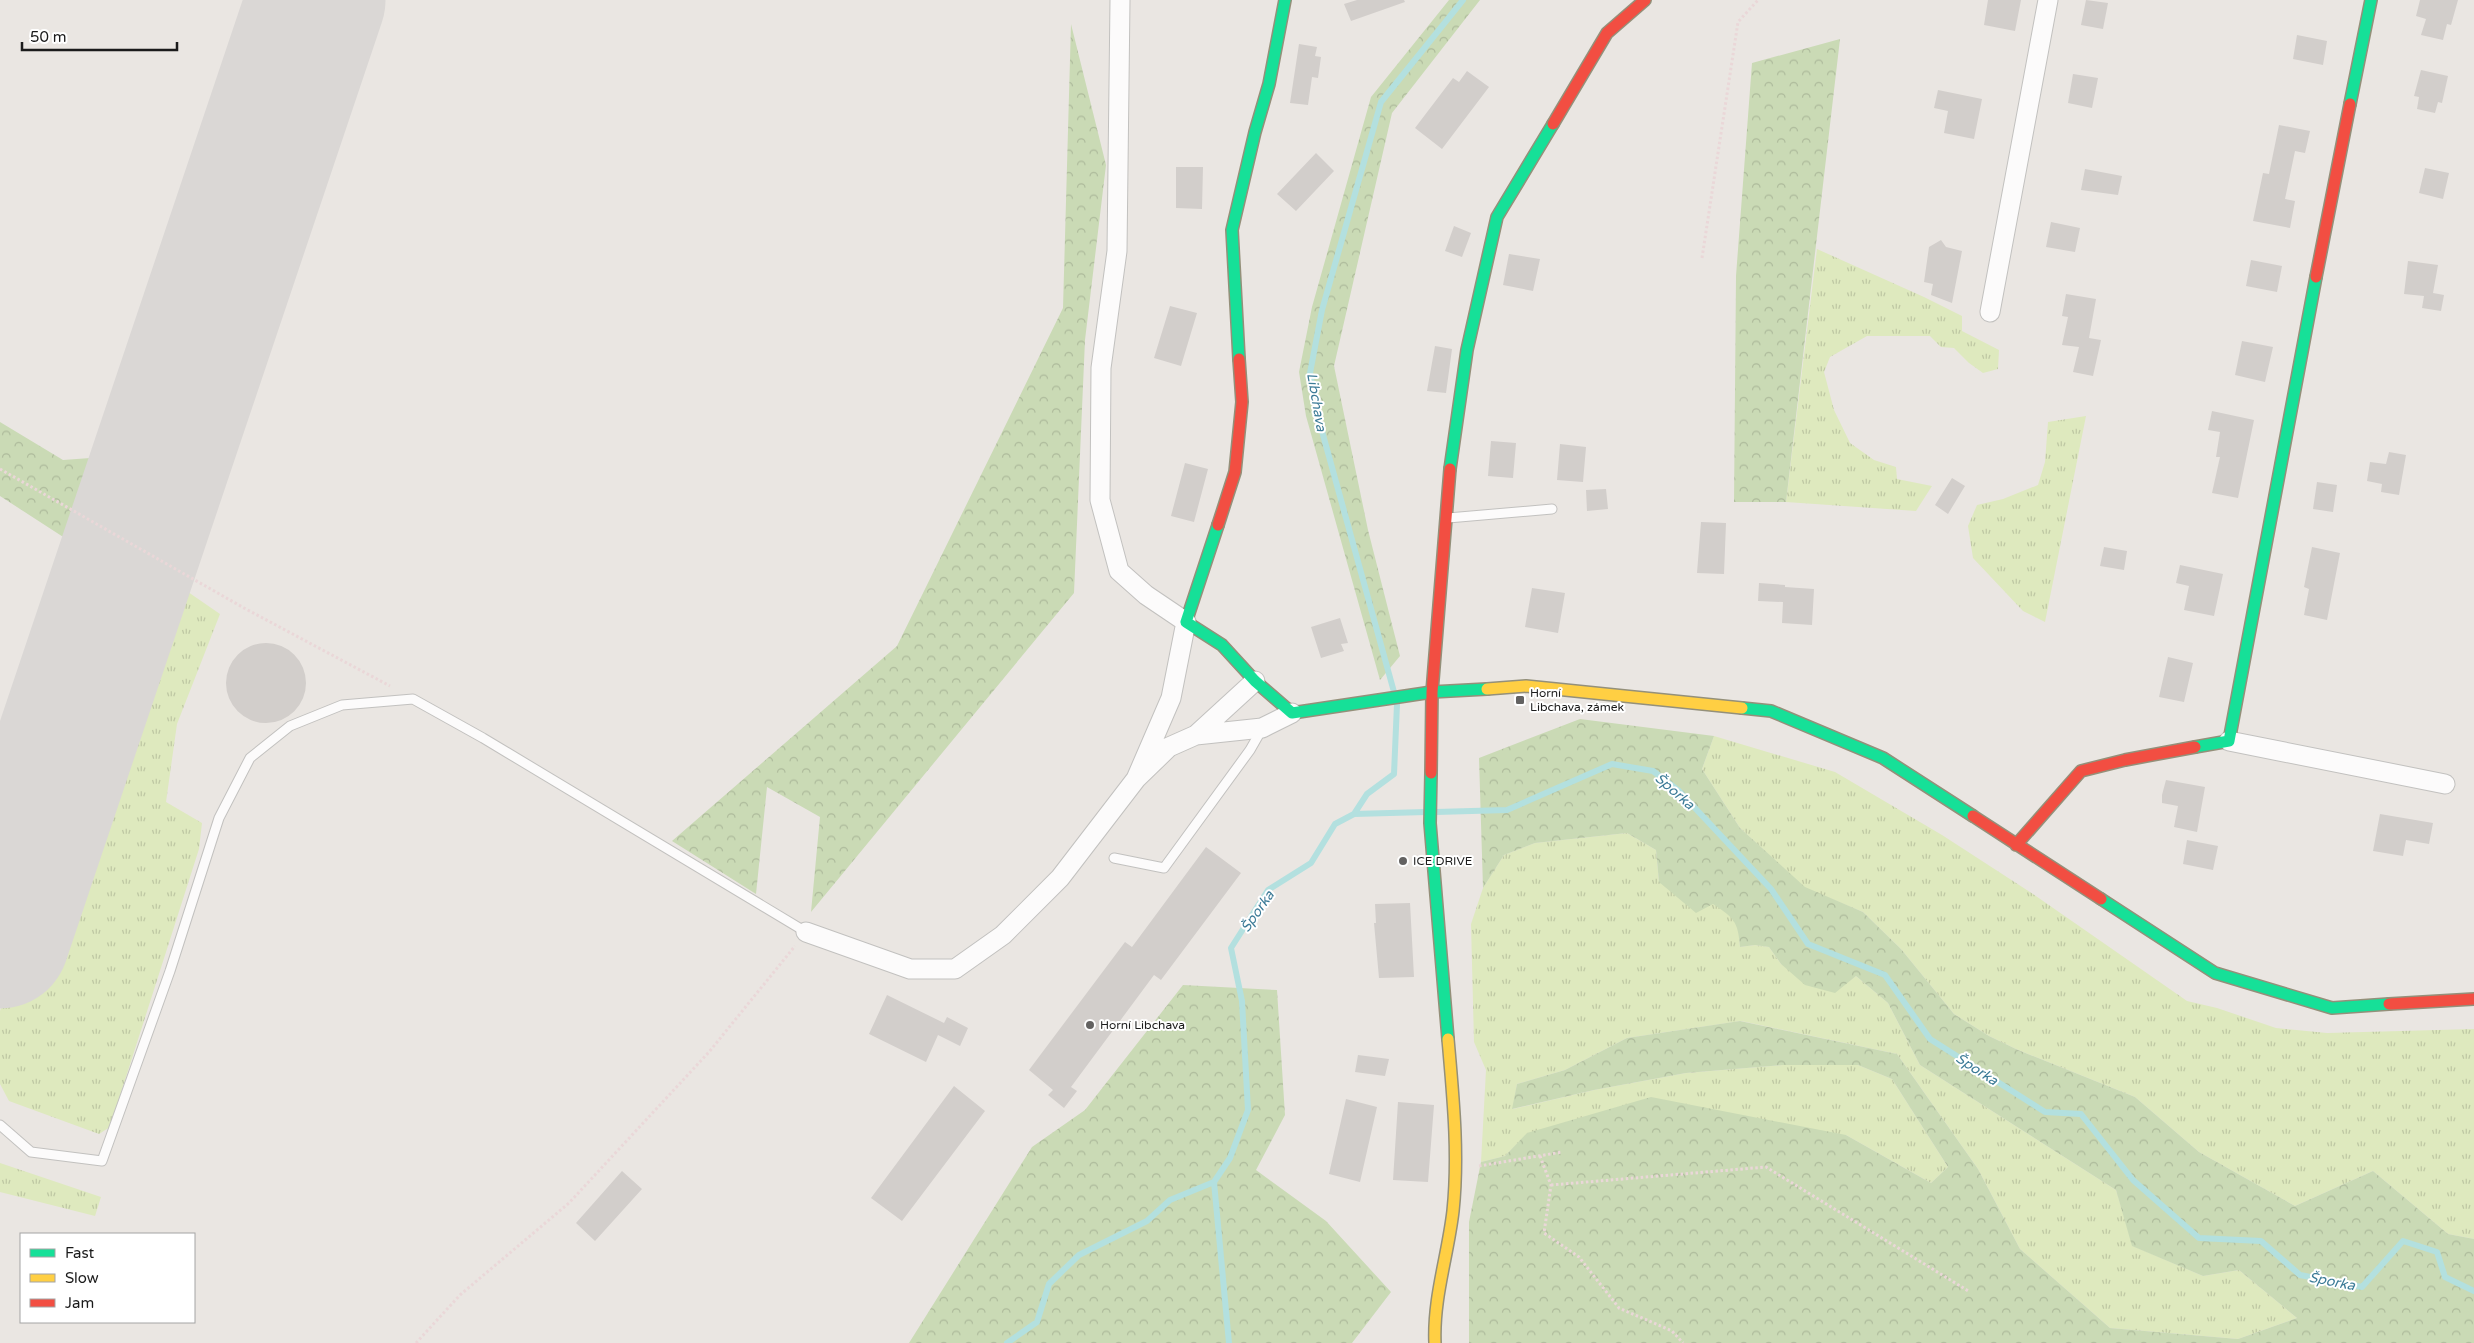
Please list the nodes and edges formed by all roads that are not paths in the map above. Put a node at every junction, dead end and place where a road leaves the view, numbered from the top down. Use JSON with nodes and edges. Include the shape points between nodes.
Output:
{"nodes":[{"id":1,"x":1120,"y":0,"type":"edge"},
{"id":2,"x":1285,"y":0,"type":"edge"},
{"id":3,"x":1645,"y":0,"type":"edge"},
{"id":4,"x":2048,"y":0,"type":"edge"},
{"id":5,"x":2371,"y":0,"type":"edge"},
{"id":6,"x":1990,"y":312,"type":"dead end"},
{"id":7,"x":1552,"y":510,"type":"dead end"},
{"id":8,"x":1445,"y":518,"type":"junction"},
{"id":9,"x":1186,"y":622,"type":"junction"},
{"id":10,"x":1255,"y":681,"type":"junction"},
{"id":11,"x":1432,"y":692,"type":"junction"},
{"id":12,"x":1292,"y":713,"type":"junction"},
{"id":13,"x":1262,"y":728,"type":"junction"},
{"id":14,"x":1196,"y":735,"type":"junction"},
{"id":15,"x":2229,"y":741,"type":"junction"},
{"id":16,"x":1136,"y":779,"type":"junction"},
{"id":17,"x":2445,"y":784,"type":"dead end"},
{"id":18,"x":2016,"y":844,"type":"junction"},
{"id":19,"x":1114,"y":858,"type":"dead end"},
{"id":20,"x":806,"y":932,"type":"joint"},
{"id":21,"x":2474,"y":999,"type":"edge"},
{"id":22,"x":0,"y":1125,"type":"edge"},
{"id":23,"x":1435,"y":1343,"type":"edge"}],
"edges":[{"from":1,"to":9,"type":"street","via":[[1117,251],[1101,368],[1100,500],[1119,571],[1146,596]]},
{"from":2,"to":9,"type":"street","via":[[1269,84],[1232,230],[1242,402],[1235,472]]},
{"from":3,"to":8,"type":"street","via":[[1607,33],[1496,217],[1467,350]]},
{"from":4,"to":6,"type":"street"},
{"from":5,"to":15,"type":"street","via":[[2292,398]]},
{"from":7,"to":8,"type":"lane"},
{"from":8,"to":11,"type":"street"},
{"from":9,"to":10,"type":"street","via":[[1222,646]]},
{"from":9,"to":16,"type":"street","via":[[1171,698]]},
{"from":10,"to":12,"type":"street"},
{"from":10,"to":14,"type":"street"},
{"from":11,"to":12,"type":"street"},
{"from":11,"to":18,"type":"street","via":[[1526,686],[1771,711],[1883,758]]},
{"from":11,"to":23,"type":"street","via":[[1430,823],[1456,1169],[1453,1212],[1434,1321]]},
{"from":12,"to":13,"type":"street"},
{"from":13,"to":14,"type":"street"},
{"from":13,"to":19,"type":"lane","via":[[1250,750],[1164,868]]},
{"from":14,"to":16,"type":"street","via":[[1169,747]]},
{"from":15,"to":17,"type":"street"},
{"from":15,"to":18,"type":"street","via":[[2082,771]]},
{"from":16,"to":20,"type":"street","via":[[1060,878],[1003,935],[955,969],[910,969]]},
{"from":18,"to":21,"type":"street","via":[[2214,973],[2332,1008]]},
{"from":20,"to":22,"type":"lane","via":[[413,699],[342,705],[290,726],[250,758],[219,818],[170,971],[102,1160],[31,1152]]}]}
